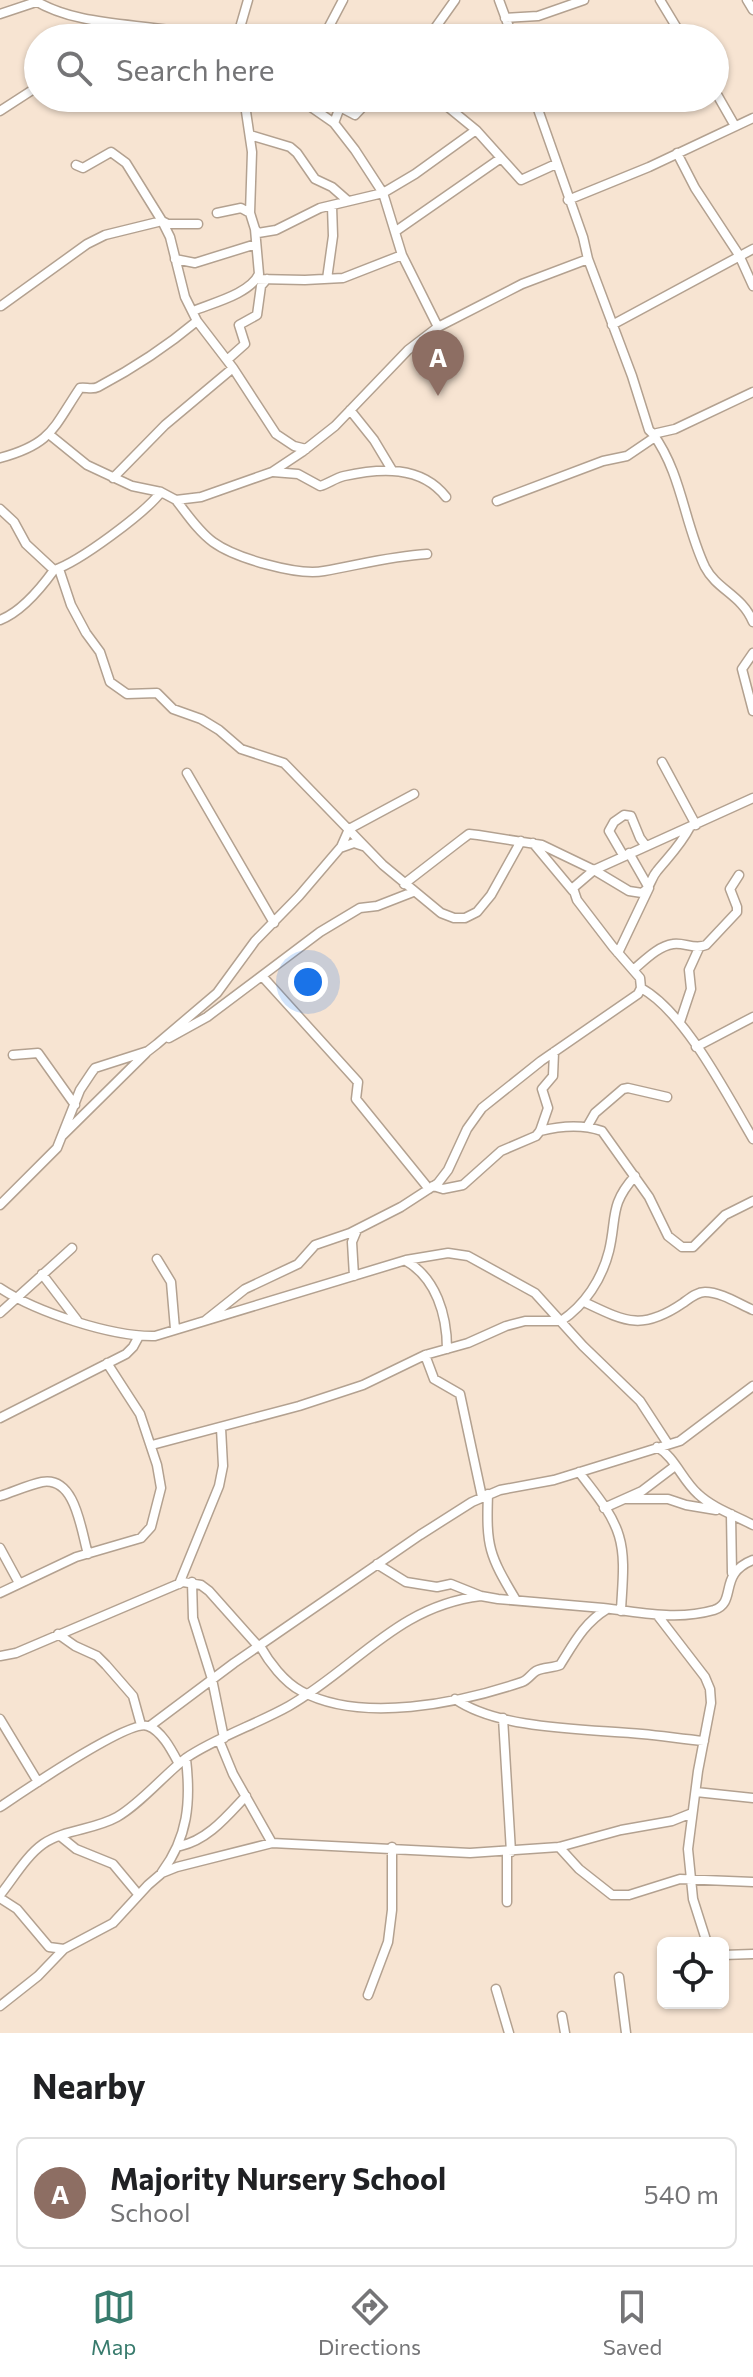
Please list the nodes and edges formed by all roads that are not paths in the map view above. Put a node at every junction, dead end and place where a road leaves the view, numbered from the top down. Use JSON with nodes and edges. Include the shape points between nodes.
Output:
{"nodes":[{"id":1,"x":248,"y":0,"type":"edge"},
{"id":2,"x":343,"y":0,"type":"edge"},
{"id":3,"x":455,"y":0,"type":"edge"},
{"id":4,"x":499,"y":0,"type":"edge"},
{"id":5,"x":584,"y":0,"type":"edge"},
{"id":6,"x":660,"y":0,"type":"edge"},
{"id":7,"x":747,"y":0,"type":"edge"},
{"id":8,"x":35,"y":1,"type":"edge"},
{"id":9,"x":753,"y":10,"type":"edge"},
{"id":10,"x":0,"y":14,"type":"edge"},
{"id":11,"x":505,"y":18,"type":"junction"},
{"id":12,"x":132,"y":24,"type":"edge"},
{"id":13,"x":241,"y":24,"type":"edge"},
{"id":14,"x":330,"y":24,"type":"edge"},
{"id":15,"x":438,"y":24,"type":"edge"},
{"id":16,"x":507,"y":24,"type":"edge"},
{"id":17,"x":675,"y":24,"type":"edge"},
{"id":18,"x":24,"y":95,"type":"edge"},
{"id":19,"x":0,"y":111,"type":"edge"},
{"id":20,"x":246,"y":112,"type":"edge"},
{"id":21,"x":318,"y":112,"type":"edge"},
{"id":22,"x":338,"y":112,"type":"edge"},
{"id":23,"x":454,"y":112,"type":"edge"},
{"id":24,"x":539,"y":112,"type":"edge"},
{"id":25,"x":727,"y":112,"type":"edge"},
{"id":26,"x":753,"y":118,"type":"edge"},
{"id":27,"x":334,"y":123,"type":"junction"},
{"id":28,"x":735,"y":126,"type":"junction"},
{"id":29,"x":476,"y":130,"type":"junction"},
{"id":30,"x":250,"y":135,"type":"junction"},
{"id":31,"x":677,"y":153,"type":"junction"},
{"id":32,"x":501,"y":158,"type":"junction"},
{"id":33,"x":556,"y":164,"type":"junction"},
{"id":34,"x":76,"y":165,"type":"dead end"},
{"id":35,"x":383,"y":193,"type":"junction"},
{"id":36,"x":568,"y":200,"type":"junction"},
{"id":37,"x":348,"y":201,"type":"junction"},
{"id":38,"x":332,"y":206,"type":"junction"},
{"id":39,"x":217,"y":213,"type":"dead end"},
{"id":40,"x":250,"y":213,"type":"junction"},
{"id":41,"x":162,"y":221,"type":"junction"},
{"id":42,"x":198,"y":224,"type":"dead end"},
{"id":43,"x":255,"y":229,"type":"junction"},
{"id":44,"x":396,"y":231,"type":"junction"},
{"id":45,"x":256,"y":244,"type":"junction"},
{"id":46,"x":753,"y":249,"type":"edge"},
{"id":47,"x":402,"y":255,"type":"junction"},
{"id":48,"x":739,"y":255,"type":"junction"},
{"id":49,"x":175,"y":259,"type":"junction"},
{"id":50,"x":588,"y":259,"type":"junction"},
{"id":51,"x":262,"y":279,"type":"junction"},
{"id":52,"x":327,"y":279,"type":"junction"},
{"id":53,"x":753,"y":286,"type":"edge"},
{"id":54,"x":1,"y":306,"type":"edge"},
{"id":55,"x":193,"y":311,"type":"junction"},
{"id":56,"x":197,"y":321,"type":"junction"},
{"id":57,"x":612,"y":325,"type":"junction"},
{"id":58,"x":438,"y":327,"type":"junction"},
{"id":59,"x":227,"y":360,"type":"junction"},
{"id":60,"x":233,"y":368,"type":"junction"},
{"id":61,"x":753,"y":392,"type":"edge"},
{"id":62,"x":350,"y":410,"type":"junction"},
{"id":63,"x":50,"y":435,"type":"junction"},
{"id":64,"x":654,"y":436,"type":"junction"},
{"id":65,"x":306,"y":449,"type":"junction"},
{"id":66,"x":0,"y":458,"type":"edge"},
{"id":67,"x":392,"y":470,"type":"junction"},
{"id":68,"x":272,"y":472,"type":"junction"},
{"id":69,"x":113,"y":478,"type":"junction"},
{"id":70,"x":161,"y":492,"type":"junction"},
{"id":71,"x":446,"y":497,"type":"dead end"},
{"id":72,"x":176,"y":500,"type":"junction"},
{"id":73,"x":497,"y":501,"type":"dead end"},
{"id":74,"x":0,"y":509,"type":"edge"},
{"id":75,"x":427,"y":554,"type":"dead end"},
{"id":76,"x":57,"y":569,"type":"junction"},
{"id":77,"x":0,"y":620,"type":"edge"},
{"id":78,"x":753,"y":622,"type":"edge"},
{"id":79,"x":753,"y":653,"type":"edge"},
{"id":80,"x":753,"y":711,"type":"edge"},
{"id":81,"x":662,"y":762,"type":"dead end"},
{"id":82,"x":187,"y":773,"type":"dead end"},
{"id":83,"x":414,"y":794,"type":"dead end"},
{"id":84,"x":753,"y":798,"type":"edge"},
{"id":85,"x":693,"y":826,"type":"junction"},
{"id":86,"x":349,"y":829,"type":"junction"},
{"id":87,"x":521,"y":841,"type":"junction"},
{"id":88,"x":533,"y":842,"type":"junction"},
{"id":89,"x":646,"y":846,"type":"junction"},
{"id":90,"x":365,"y":847,"type":"junction"},
{"id":91,"x":340,"y":848,"type":"junction"},
{"id":92,"x":626,"y":854,"type":"junction"},
{"id":93,"x":594,"y":870,"type":"junction"},
{"id":94,"x":560,"y":875,"type":"junction"},
{"id":95,"x":739,"y":875,"type":"dead end"},
{"id":96,"x":582,"y":879,"type":"junction"},
{"id":97,"x":404,"y":884,"type":"junction"},
{"id":98,"x":649,"y":888,"type":"junction"},
{"id":99,"x":413,"y":892,"type":"junction"},
{"id":100,"x":574,"y":892,"type":"junction"},
{"id":101,"x":274,"y":923,"type":"junction"},
{"id":102,"x":699,"y":948,"type":"junction"},
{"id":103,"x":618,"y":953,"type":"junction"},
{"id":104,"x":633,"y":970,"type":"junction"},
{"id":105,"x":262,"y":976,"type":"junction"},
{"id":106,"x":641,"y":988,"type":"junction"},
{"id":107,"x":753,"y":1017,"type":"edge"},
{"id":108,"x":680,"y":1022,"type":"junction"},
{"id":109,"x":157,"y":1044,"type":"junction"},
{"id":110,"x":696,"y":1047,"type":"junction"},
{"id":111,"x":148,"y":1051,"type":"junction"},
{"id":112,"x":554,"y":1052,"type":"junction"},
{"id":113,"x":13,"y":1055,"type":"dead end"},
{"id":114,"x":667,"y":1097,"type":"dead end"},
{"id":115,"x":75,"y":1105,"type":"junction"},
{"id":116,"x":753,"y":1114,"type":"edge"},
{"id":117,"x":741,"y":1117,"type":"junction"},
{"id":118,"x":587,"y":1127,"type":"junction"},
{"id":119,"x":540,"y":1131,"type":"junction"},
{"id":120,"x":62,"y":1137,"type":"junction"},
{"id":121,"x":753,"y":1139,"type":"edge"},
{"id":122,"x":635,"y":1176,"type":"junction"},
{"id":123,"x":431,"y":1188,"type":"junction"},
{"id":124,"x":753,"y":1201,"type":"edge"},
{"id":125,"x":0,"y":1205,"type":"edge"},
{"id":126,"x":358,"y":1229,"type":"junction"},
{"id":127,"x":72,"y":1248,"type":"dead end"},
{"id":128,"x":157,"y":1259,"type":"dead end"},
{"id":129,"x":406,"y":1260,"type":"junction"},
{"id":130,"x":42,"y":1274,"type":"junction"},
{"id":131,"x":354,"y":1276,"type":"junction"},
{"id":132,"x":0,"y":1288,"type":"edge"},
{"id":133,"x":15,"y":1298,"type":"junction"},
{"id":134,"x":584,"y":1302,"type":"junction"},
{"id":135,"x":753,"y":1310,"type":"edge"},
{"id":136,"x":0,"y":1313,"type":"edge"},
{"id":137,"x":77,"y":1320,"type":"junction"},
{"id":138,"x":206,"y":1320,"type":"junction"},
{"id":139,"x":561,"y":1321,"type":"junction"},
{"id":140,"x":175,"y":1329,"type":"junction"},
{"id":141,"x":139,"y":1336,"type":"junction"},
{"id":142,"x":447,"y":1349,"type":"junction"},
{"id":143,"x":425,"y":1355,"type":"junction"},
{"id":144,"x":107,"y":1363,"type":"junction"},
{"id":145,"x":753,"y":1386,"type":"edge"},
{"id":146,"x":0,"y":1418,"type":"edge"},
{"id":147,"x":221,"y":1428,"type":"junction"},
{"id":148,"x":668,"y":1444,"type":"junction"},
{"id":149,"x":152,"y":1445,"type":"junction"},
{"id":150,"x":657,"y":1447,"type":"junction"},
{"id":151,"x":675,"y":1466,"type":"junction"},
{"id":152,"x":579,"y":1472,"type":"junction"},
{"id":153,"x":0,"y":1496,"type":"edge"},
{"id":154,"x":485,"y":1496,"type":"junction"},
{"id":155,"x":626,"y":1499,"type":"junction"},
{"id":156,"x":604,"y":1508,"type":"junction"},
{"id":157,"x":727,"y":1512,"type":"junction"},
{"id":158,"x":753,"y":1525,"type":"edge"},
{"id":159,"x":0,"y":1548,"type":"edge"},
{"id":160,"x":88,"y":1554,"type":"junction"},
{"id":161,"x":753,"y":1560,"type":"edge"},
{"id":162,"x":377,"y":1564,"type":"junction"},
{"id":163,"x":732,"y":1574,"type":"junction"},
{"id":164,"x":192,"y":1582,"type":"junction"},
{"id":165,"x":19,"y":1583,"type":"junction"},
{"id":166,"x":179,"y":1584,"type":"junction"},
{"id":167,"x":0,"y":1593,"type":"edge"},
{"id":168,"x":481,"y":1596,"type":"junction"},
{"id":169,"x":516,"y":1600,"type":"junction"},
{"id":170,"x":607,"y":1609,"type":"junction"},
{"id":171,"x":621,"y":1611,"type":"junction"},
{"id":172,"x":658,"y":1616,"type":"junction"},
{"id":173,"x":58,"y":1634,"type":"junction"},
{"id":174,"x":259,"y":1646,"type":"junction"},
{"id":175,"x":0,"y":1656,"type":"edge"},
{"id":176,"x":212,"y":1679,"type":"junction"},
{"id":177,"x":308,"y":1694,"type":"junction"},
{"id":178,"x":455,"y":1699,"type":"junction"},
{"id":179,"x":503,"y":1718,"type":"junction"},
{"id":180,"x":0,"y":1719,"type":"edge"},
{"id":181,"x":146,"y":1726,"type":"junction"},
{"id":182,"x":222,"y":1739,"type":"junction"},
{"id":183,"x":704,"y":1741,"type":"junction"},
{"id":184,"x":182,"y":1762,"type":"junction"},
{"id":185,"x":38,"y":1782,"type":"junction"},
{"id":186,"x":696,"y":1792,"type":"junction"},
{"id":187,"x":246,"y":1796,"type":"junction"},
{"id":188,"x":753,"y":1798,"type":"edge"},
{"id":189,"x":0,"y":1807,"type":"edge"},
{"id":190,"x":692,"y":1813,"type":"junction"},
{"id":191,"x":60,"y":1836,"type":"junction"},
{"id":192,"x":272,"y":1843,"type":"junction"},
{"id":193,"x":180,"y":1846,"type":"junction"},
{"id":194,"x":392,"y":1847,"type":"junction"},
{"id":195,"x":559,"y":1847,"type":"junction"},
{"id":196,"x":509,"y":1852,"type":"junction"},
{"id":197,"x":162,"y":1873,"type":"junction"},
{"id":198,"x":689,"y":1878,"type":"junction"},
{"id":199,"x":753,"y":1882,"type":"edge"},
{"id":200,"x":138,"y":1894,"type":"junction"},
{"id":201,"x":0,"y":1896,"type":"edge"},
{"id":202,"x":507,"y":1902,"type":"dead end"},
{"id":203,"x":705,"y":1937,"type":"edge"},
{"id":204,"x":64,"y":1949,"type":"junction"},
{"id":205,"x":753,"y":1954,"type":"edge"},
{"id":206,"x":729,"y":1955,"type":"edge"},
{"id":207,"x":619,"y":1977,"type":"dead end"},
{"id":208,"x":496,"y":1989,"type":"dead end"},
{"id":209,"x":368,"y":1995,"type":"dead end"},
{"id":210,"x":0,"y":2006,"type":"edge"},
{"id":211,"x":562,"y":2016,"type":"dead end"},
{"id":212,"x":509,"y":2033,"type":"edge"},
{"id":213,"x":565,"y":2033,"type":"edge"},
{"id":214,"x":626,"y":2033,"type":"edge"}],
"edges":[{"from":1,"to":13,"type":"street"},
{"from":2,"to":14,"type":"street"},
{"from":3,"to":15,"type":"street"},
{"from":4,"to":11,"type":"street"},
{"from":5,"to":11,"type":"street","via":[[538,16]]},
{"from":6,"to":17,"type":"street"},
{"from":7,"to":9,"type":"street"},
{"from":8,"to":10,"type":"street"},
{"from":8,"to":12,"type":"street","via":[[63,14]]},
{"from":11,"to":16,"type":"street"},
{"from":18,"to":19,"type":"street"},
{"from":20,"to":30,"type":"street"},
{"from":21,"to":27,"type":"street"},
{"from":22,"to":27,"type":"street"},
{"from":23,"to":29,"type":"street"},
{"from":24,"to":33,"type":"street"},
{"from":25,"to":28,"type":"street"},
{"from":26,"to":28,"type":"street"},
{"from":27,"to":35,"type":"street"},
{"from":28,"to":31,"type":"street"},
{"from":29,"to":32,"type":"street"},
{"from":29,"to":35,"type":"street"},
{"from":30,"to":37,"type":"street","via":[[290,147],[315,179]]},
{"from":30,"to":40,"type":"street"},
{"from":31,"to":36,"type":"street"},
{"from":31,"to":48,"type":"street"},
{"from":32,"to":33,"type":"street","via":[[523,180]]},
{"from":32,"to":44,"type":"street"},
{"from":33,"to":36,"type":"street"},
{"from":34,"to":41,"type":"street","via":[[83,168],[114,152]]},
{"from":35,"to":37,"type":"street"},
{"from":35,"to":44,"type":"street"},
{"from":36,"to":50,"type":"street"},
{"from":37,"to":38,"type":"street"},
{"from":38,"to":43,"type":"street","via":[[276,230]]},
{"from":38,"to":52,"type":"street"},
{"from":39,"to":40,"type":"street","via":[[241,208]]},
{"from":40,"to":43,"type":"street"},
{"from":41,"to":42,"type":"street"},
{"from":41,"to":49,"type":"street"},
{"from":41,"to":54,"type":"street","via":[[87,244]]},
{"from":43,"to":45,"type":"street"},
{"from":44,"to":47,"type":"street"},
{"from":45,"to":49,"type":"street","via":[[195,263]]},
{"from":45,"to":51,"type":"street"},
{"from":46,"to":48,"type":"street"},
{"from":47,"to":52,"type":"street"},
{"from":47,"to":58,"type":"street"},
{"from":48,"to":53,"type":"street"},
{"from":48,"to":57,"type":"street"},
{"from":49,"to":55,"type":"street"},
{"from":50,"to":57,"type":"street"},
{"from":50,"to":58,"type":"street","via":[[522,284]]},
{"from":51,"to":52,"type":"street"},
{"from":51,"to":55,"type":"street"},
{"from":51,"to":59,"type":"street","via":[[257,315],[239,325],[246,342]]},
{"from":55,"to":56,"type":"street"},
{"from":56,"to":59,"type":"street"},
{"from":56,"to":63,"type":"street","via":[[122,376],[97,388],[80,388]]},
{"from":57,"to":64,"type":"street","via":[[645,424]]},
{"from":58,"to":62,"type":"street"},
{"from":59,"to":60,"type":"street"},
{"from":60,"to":65,"type":"street","via":[[276,434]]},
{"from":60,"to":69,"type":"street"},
{"from":61,"to":64,"type":"street"},
{"from":62,"to":65,"type":"street"},
{"from":62,"to":67,"type":"street"},
{"from":63,"to":66,"type":"street"},
{"from":63,"to":69,"type":"street"},
{"from":64,"to":73,"type":"street","via":[[627,456]]},
{"from":64,"to":78,"type":"street","via":[[674,471],[704,564],[712,578],[740,599]]},
{"from":65,"to":68,"type":"street"},
{"from":67,"to":68,"type":"street","via":[[345,476],[320,486],[298,474]]},
{"from":67,"to":71,"type":"street","via":[[432,481]]},
{"from":68,"to":72,"type":"street","via":[[201,497]]},
{"from":69,"to":70,"type":"street"},
{"from":70,"to":72,"type":"street"},
{"from":70,"to":76,"type":"street","via":[[130,522]]},
{"from":72,"to":75,"type":"street","via":[[214,543],[287,570],[323,571]]},
{"from":74,"to":76,"type":"street","via":[[26,544]]},
{"from":76,"to":77,"type":"street"},
{"from":76,"to":86,"type":"street","via":[[117,688],[137,695],[157,693],[173,709],[201,719],[241,749],[284,763]]},
{"from":79,"to":80,"type":"street","via":[[742,669]]},
{"from":81,"to":85,"type":"street"},
{"from":82,"to":101,"type":"street"},
{"from":83,"to":86,"type":"street"},
{"from":84,"to":85,"type":"street"},
{"from":85,"to":89,"type":"street"},
{"from":85,"to":98,"type":"street"},
{"from":86,"to":90,"type":"street"},
{"from":86,"to":91,"type":"street"},
{"from":87,"to":88,"type":"street"},
{"from":87,"to":97,"type":"street","via":[[469,834]]},
{"from":87,"to":99,"type":"street","via":[[491,895],[465,918],[441,913]]},
{"from":88,"to":93,"type":"street"},
{"from":88,"to":94,"type":"street"},
{"from":89,"to":92,"type":"street"},
{"from":89,"to":92,"type":"street","via":[[631,816],[624,815],[609,831]]},
{"from":90,"to":91,"type":"street","via":[[354,843]]},
{"from":90,"to":97,"type":"street"},
{"from":91,"to":101,"type":"street"},
{"from":92,"to":93,"type":"street"},
{"from":92,"to":98,"type":"street"},
{"from":93,"to":96,"type":"street"},
{"from":93,"to":98,"type":"street","via":[[634,893]]},
{"from":94,"to":96,"type":"street"},
{"from":94,"to":100,"type":"street"},
{"from":95,"to":102,"type":"street","via":[[730,889],[737,912]]},
{"from":96,"to":100,"type":"street"},
{"from":97,"to":99,"type":"street"},
{"from":98,"to":103,"type":"street"},
{"from":99,"to":105,"type":"street","via":[[360,908]]},
{"from":100,"to":103,"type":"street"},
{"from":101,"to":109,"type":"street","via":[[217,993]]},
{"from":102,"to":104,"type":"street","via":[[667,945]]},
{"from":102,"to":108,"type":"street","via":[[689,970],[691,989]]},
{"from":103,"to":104,"type":"street"},
{"from":104,"to":106,"type":"street"},
{"from":105,"to":109,"type":"street","via":[[207,1017]]},
{"from":105,"to":123,"type":"street","via":[[358,1082],[356,1099]]},
{"from":106,"to":108,"type":"street","via":[[661,1000]]},
{"from":106,"to":112,"type":"street"},
{"from":107,"to":110,"type":"street"},
{"from":108,"to":110,"type":"street"},
{"from":109,"to":111,"type":"street"},
{"from":110,"to":117,"type":"street"},
{"from":111,"to":115,"type":"street","via":[[95,1068]]},
{"from":111,"to":120,"type":"street"},
{"from":112,"to":119,"type":"street","via":[[553,1076],[542,1089],[548,1108]]},
{"from":112,"to":123,"type":"street","via":[[474,1116],[448,1170]]},
{"from":113,"to":115,"type":"street","via":[[38,1053]]},
{"from":114,"to":118,"type":"street","via":[[623,1089]]},
{"from":115,"to":120,"type":"street"},
{"from":116,"to":117,"type":"street"},
{"from":117,"to":121,"type":"street"},
{"from":118,"to":119,"type":"street"},
{"from":118,"to":122,"type":"street","via":[[602,1131]]},
{"from":119,"to":123,"type":"street","via":[[501,1151],[463,1185]]},
{"from":120,"to":125,"type":"street"},
{"from":122,"to":124,"type":"street","via":[[668,1236],[682,1247],[693,1247],[725,1215]]},
{"from":122,"to":134,"type":"street","via":[[613,1212],[609,1249]]},
{"from":123,"to":126,"type":"street"},
{"from":126,"to":131,"type":"street","via":[[352,1242]]},
{"from":126,"to":138,"type":"street","via":[[315,1245],[298,1264],[245,1289]]},
{"from":127,"to":130,"type":"street"},
{"from":128,"to":140,"type":"street","via":[[171,1282]]},
{"from":129,"to":131,"type":"street"},
{"from":129,"to":139,"type":"street","via":[[448,1253],[468,1256],[535,1293]]},
{"from":129,"to":142,"type":"street","via":[[432,1284]]},
{"from":130,"to":133,"type":"street"},
{"from":130,"to":137,"type":"street"},
{"from":131,"to":138,"type":"street"},
{"from":132,"to":133,"type":"street"},
{"from":133,"to":136,"type":"street"},
{"from":133,"to":137,"type":"street"},
{"from":134,"to":135,"type":"street","via":[[640,1323],[704,1292]]},
{"from":134,"to":139,"type":"street"},
{"from":137,"to":141,"type":"street"},
{"from":138,"to":140,"type":"street"},
{"from":139,"to":142,"type":"street","via":[[525,1321]]},
{"from":139,"to":148,"type":"street","via":[[640,1401]]},
{"from":140,"to":141,"type":"street"},
{"from":141,"to":144,"type":"street","via":[[126,1354]]},
{"from":142,"to":143,"type":"street"},
{"from":143,"to":147,"type":"street","via":[[363,1385]]},
{"from":143,"to":154,"type":"street","via":[[434,1379],[460,1394]]},
{"from":144,"to":146,"type":"street"},
{"from":144,"to":149,"type":"street","via":[[140,1414]]},
{"from":145,"to":148,"type":"street","via":[[680,1441]]},
{"from":147,"to":149,"type":"street"},
{"from":147,"to":166,"type":"street","via":[[219,1486]]},
{"from":148,"to":150,"type":"street"},
{"from":149,"to":160,"type":"street","via":[[161,1488],[151,1527],[141,1538]]},
{"from":150,"to":151,"type":"street"},
{"from":150,"to":152,"type":"street"},
{"from":151,"to":155,"type":"street"},
{"from":151,"to":157,"type":"street","via":[[698,1494]]},
{"from":152,"to":154,"type":"street"},
{"from":152,"to":156,"type":"street"},
{"from":153,"to":160,"type":"street","via":[[55,1482],[74,1504]]},
{"from":154,"to":162,"type":"street"},
{"from":154,"to":169,"type":"street","via":[[491,1558]]},
{"from":155,"to":156,"type":"street"},
{"from":155,"to":157,"type":"street","via":[[668,1499]]},
{"from":156,"to":171,"type":"street","via":[[623,1554]]},
{"from":157,"to":158,"type":"street"},
{"from":157,"to":163,"type":"street"},
{"from":159,"to":165,"type":"street"},
{"from":160,"to":165,"type":"street"},
{"from":161,"to":163,"type":"street"},
{"from":162,"to":168,"type":"street","via":[[406,1582],[451,1584]]},
{"from":162,"to":174,"type":"street"},
{"from":163,"to":172,"type":"street","via":[[721,1606]]},
{"from":164,"to":166,"type":"street"},
{"from":164,"to":174,"type":"street","via":[[209,1591]]},
{"from":164,"to":176,"type":"street","via":[[193,1618]]},
{"from":165,"to":167,"type":"street"},
{"from":166,"to":173,"type":"street"},
{"from":168,"to":169,"type":"street"},
{"from":168,"to":177,"type":"street","via":[[406,1620]]},
{"from":169,"to":170,"type":"street"},
{"from":170,"to":171,"type":"street"},
{"from":170,"to":178,"type":"street","via":[[576,1637],[560,1665],[536,1671],[526,1681]]},
{"from":171,"to":172,"type":"street"},
{"from":172,"to":183,"type":"street","via":[[710,1689]]},
{"from":173,"to":175,"type":"street"},
{"from":173,"to":181,"type":"street","via":[[106,1665],[133,1696]]},
{"from":174,"to":176,"type":"street"},
{"from":174,"to":177,"type":"street","via":[[283,1676]]},
{"from":176,"to":181,"type":"street"},
{"from":176,"to":182,"type":"street"},
{"from":177,"to":178,"type":"street","via":[[359,1707]]},
{"from":177,"to":182,"type":"street"},
{"from":178,"to":179,"type":"street","via":[[468,1709]]},
{"from":179,"to":183,"type":"street"},
{"from":179,"to":196,"type":"street"},
{"from":180,"to":185,"type":"street"},
{"from":181,"to":184,"type":"street","via":[[159,1733]]},
{"from":181,"to":185,"type":"street","via":[[126,1729]]},
{"from":182,"to":184,"type":"street"},
{"from":182,"to":187,"type":"street"},
{"from":183,"to":186,"type":"street"},
{"from":184,"to":191,"type":"street","via":[[118,1816]]},
{"from":184,"to":193,"type":"street","via":[[187,1801]]},
{"from":185,"to":189,"type":"street"},
{"from":186,"to":188,"type":"street"},
{"from":186,"to":190,"type":"street"},
{"from":187,"to":192,"type":"street"},
{"from":187,"to":193,"type":"street","via":[[202,1837]]},
{"from":190,"to":195,"type":"street"},
{"from":190,"to":198,"type":"street"},
{"from":191,"to":200,"type":"street","via":[[76,1849],[113,1864]]},
{"from":191,"to":201,"type":"street","via":[[34,1852]]},
{"from":192,"to":194,"type":"street"},
{"from":192,"to":197,"type":"street"},
{"from":193,"to":197,"type":"street"},
{"from":194,"to":196,"type":"street"},
{"from":194,"to":209,"type":"street","via":[[388,1942]]},
{"from":195,"to":196,"type":"street"},
{"from":195,"to":198,"type":"street","via":[[612,1895]]},
{"from":196,"to":202,"type":"street"},
{"from":197,"to":200,"type":"street"},
{"from":198,"to":199,"type":"street"},
{"from":198,"to":203,"type":"street"},
{"from":200,"to":204,"type":"street","via":[[113,1923]]},
{"from":201,"to":204,"type":"street","via":[[49,1947]]},
{"from":204,"to":210,"type":"street"},
{"from":205,"to":206,"type":"street"},
{"from":207,"to":214,"type":"street"},
{"from":208,"to":212,"type":"street"},
{"from":211,"to":213,"type":"street"}]}
